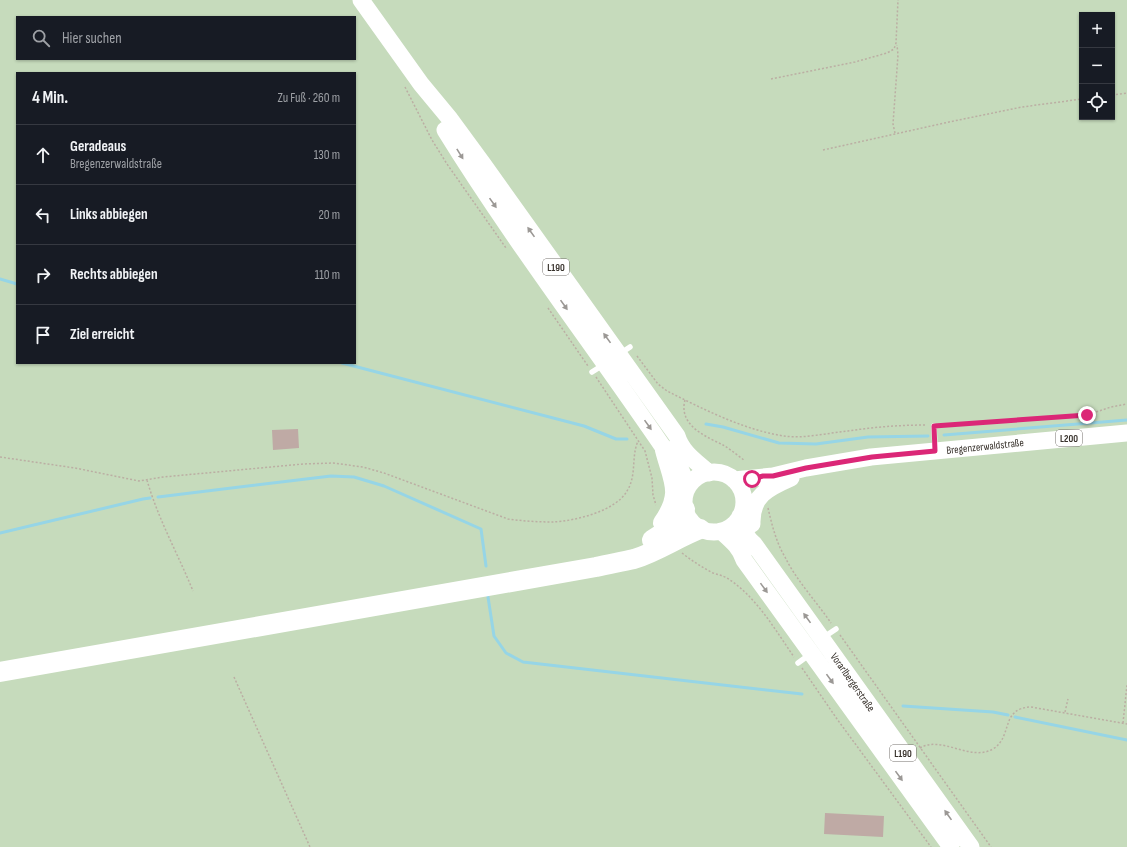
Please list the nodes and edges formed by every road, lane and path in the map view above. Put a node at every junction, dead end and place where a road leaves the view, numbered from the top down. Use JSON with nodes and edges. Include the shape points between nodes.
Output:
{"nodes":[{"id":1,"x":361,"y":0,"type":"edge"},
{"id":2,"x":898,"y":0,"type":"edge"},
{"id":3,"x":896,"y":43,"type":"junction"},
{"id":4,"x":771,"y":79,"type":"dead end"},
{"id":5,"x":1127,"y":93,"type":"edge"},
{"id":6,"x":1115,"y":95,"type":"edge"},
{"id":7,"x":1079,"y":99,"type":"edge"},
{"id":8,"x":895,"y":134,"type":"junction"},
{"id":9,"x":823,"y":150,"type":"dead end"},
{"id":10,"x":612,"y":359,"type":"junction"},
{"id":11,"x":1127,"y":404,"type":"edge"},
{"id":12,"x":934,"y":426,"type":"junction"},
{"id":13,"x":1127,"y":433,"type":"edge"},
{"id":14,"x":638,"y":441,"type":"junction"},
{"id":15,"x":671,"y":443,"type":"junction"},
{"id":16,"x":935,"y":451,"type":"junction"},
{"id":17,"x":0,"y":457,"type":"edge"},
{"id":18,"x":745,"y":461,"type":"dead end"},
{"id":19,"x":806,"y":468,"type":"junction"},
{"id":20,"x":709,"y":473,"type":"junction"},
{"id":21,"x":773,"y":476,"type":"junction"},
{"id":22,"x":147,"y":480,"type":"junction"},
{"id":23,"x":734,"y":480,"type":"junction"},
{"id":24,"x":688,"y":487,"type":"junction"},
{"id":25,"x":768,"y":506,"type":"dead end"},
{"id":26,"x":742,"y":509,"type":"junction"},
{"id":27,"x":656,"y":510,"type":"dead end"},
{"id":28,"x":685,"y":510,"type":"junction"},
{"id":29,"x":700,"y":528,"type":"junction"},
{"id":30,"x":721,"y":531,"type":"junction"},
{"id":31,"x":754,"y":544,"type":"junction"},
{"id":32,"x":644,"y":545,"type":"junction"},
{"id":33,"x":672,"y":547,"type":"junction"},
{"id":34,"x":744,"y":560,"type":"junction"},
{"id":35,"x":193,"y":591,"type":"dead end"},
{"id":36,"x":813,"y":643,"type":"junction"},
{"id":37,"x":0,"y":659,"type":"edge"},
{"id":38,"x":0,"y":672,"type":"edge"},
{"id":39,"x":234,"y":677,"type":"dead end"},
{"id":40,"x":1127,"y":685,"type":"edge"},
{"id":41,"x":1068,"y":699,"type":"dead end"},
{"id":42,"x":1065,"y":712,"type":"junction"},
{"id":43,"x":1123,"y":724,"type":"junction"},
{"id":44,"x":1127,"y":724,"type":"edge"},
{"id":45,"x":920,"y":748,"type":"junction"},
{"id":46,"x":310,"y":847,"type":"edge"},
{"id":47,"x":931,"y":847,"type":"edge"},
{"id":48,"x":951,"y":847,"type":"edge"},
{"id":49,"x":971,"y":847,"type":"edge"},
{"id":50,"x":991,"y":847,"type":"edge"}],
"edges":[{"from":1,"to":10,"type":"main road","number":"L190","via":[[421,84],[471,171]]},
{"from":2,"to":3,"type":"path"},
{"from":3,"to":4,"type":"path","via":[[894,49],[887,53]]},
{"from":3,"to":8,"type":"path","via":[[898,55],[893,124]]},
{"from":5,"to":6,"type":"path"},
{"from":7,"to":8,"type":"path","via":[[1022,107]]},
{"from":8,"to":9,"type":"path"},
{"from":10,"to":14,"type":"path"},
{"from":10,"to":15,"type":"main road","number":"L190","one_way":true},
{"from":10,"to":15,"type":"main road","number":"L190","via":[[612,363],[631,386],[644,390]]},
{"from":11,"to":12,"type":"path","via":[[1087,415]]},
{"from":12,"to":16,"type":"lane"},
{"from":12,"to":18,"type":"path","via":[[907,425],[785,436],[750,428],[685,400],[686,417],[694,429],[725,446]]},
{"from":13,"to":16,"type":"main road","name":"Bregenzerwaldstraße","number":"L200"},
{"from":14,"to":22,"type":"path","via":[[631,483],[628,491],[618,502],[599,511],[555,522],[508,519],[384,473],[333,463]]},
{"from":14,"to":27,"type":"path","via":[[648,462]]},
{"from":15,"to":19,"type":"main road","via":[[688,443],[713,462],[738,470],[760,470],[793,464]]},
{"from":15,"to":20,"type":"main road","number":"L190","via":[[682,447]]},
{"from":15,"to":24,"type":"main road","number":"L190","via":[[673,456]]},
{"from":15,"to":32,"type":"highway","via":[[675,501],[661,527]]},
{"from":16,"to":19,"type":"main road","name":"Bregenzerwaldstraße","number":"L200","via":[[872,457]]},
{"from":17,"to":22,"type":"path","via":[[139,481]]},
{"from":19,"to":21,"type":"main road","name":"Bregenzerwaldstraße","number":"L200"},
{"from":19,"to":31,"type":"main road","via":[[768,489],[758,498],[752,515]]},
{"from":20,"to":23,"type":"main road","via":[[727,475]]},
{"from":20,"to":24,"type":"main road","via":[[696,478]]},
{"from":21,"to":23,"type":"main road","name":"Bregenzerwaldstraße","number":"L200"},
{"from":21,"to":26,"type":"main road","name":"Bregenzerwaldstraße","number":"L200","via":[[752,490]]},
{"from":22,"to":35,"type":"path","via":[[163,525]]},
{"from":23,"to":26,"type":"main road","name":"Vorarlbergerstraße","number":"L190","via":[[742,490]]},
{"from":24,"to":28,"type":"main road","via":[[684,500]]},
{"from":25,"to":36,"type":"path","via":[[773,528],[793,572]]},
{"from":26,"to":30,"type":"main road","via":[[731,527]]},
{"from":26,"to":31,"type":"main road","name":"Vorarlbergerstraße","number":"L190","via":[[745,534]]},
{"from":28,"to":29,"type":"main road","via":[[693,524]]},
{"from":28,"to":32,"type":"highway","via":[[669,529]]},
{"from":29,"to":30,"type":"main road"},
{"from":29,"to":33,"type":"highway","via":[[683,535]]},
{"from":30,"to":34,"type":"main road","name":"Vorarlbergerstraße","number":"L190","via":[[742,552]]},
{"from":36,"to":31,"type":"main road","name":"Vorarlbergerstraße","number":"L190","one_way":true},
{"from":32,"to":37,"type":"highway","via":[[605,556],[536,569]]},
{"from":33,"to":34,"type":"main road","via":[[708,541]]},
{"from":33,"to":36,"type":"path","via":[[692,561],[728,578],[748,594],[775,629]]},
{"from":33,"to":38,"type":"highway","via":[[596,567]]},
{"from":34,"to":36,"type":"main road","name":"Vorarlbergerstraße","number":"L190","one_way":true},
{"from":36,"to":45,"type":"path"},
{"from":36,"to":47,"type":"path","via":[[837,720]]},
{"from":36,"to":48,"type":"main road","name":"Vorarlbergerstraße","number":"L190","one_way":true},
{"from":49,"to":36,"type":"main road","name":"Vorarlbergerstraße","number":"L190","one_way":true},
{"from":39,"to":46,"type":"path"},
{"from":40,"to":43,"type":"path"},
{"from":41,"to":42,"type":"path"},
{"from":42,"to":43,"type":"path"},
{"from":42,"to":45,"type":"path","via":[[1022,707],[1014,712],[1000,743],[992,750],[981,753],[931,744]]},
{"from":43,"to":44,"type":"path"},
{"from":45,"to":50,"type":"path"}]}
